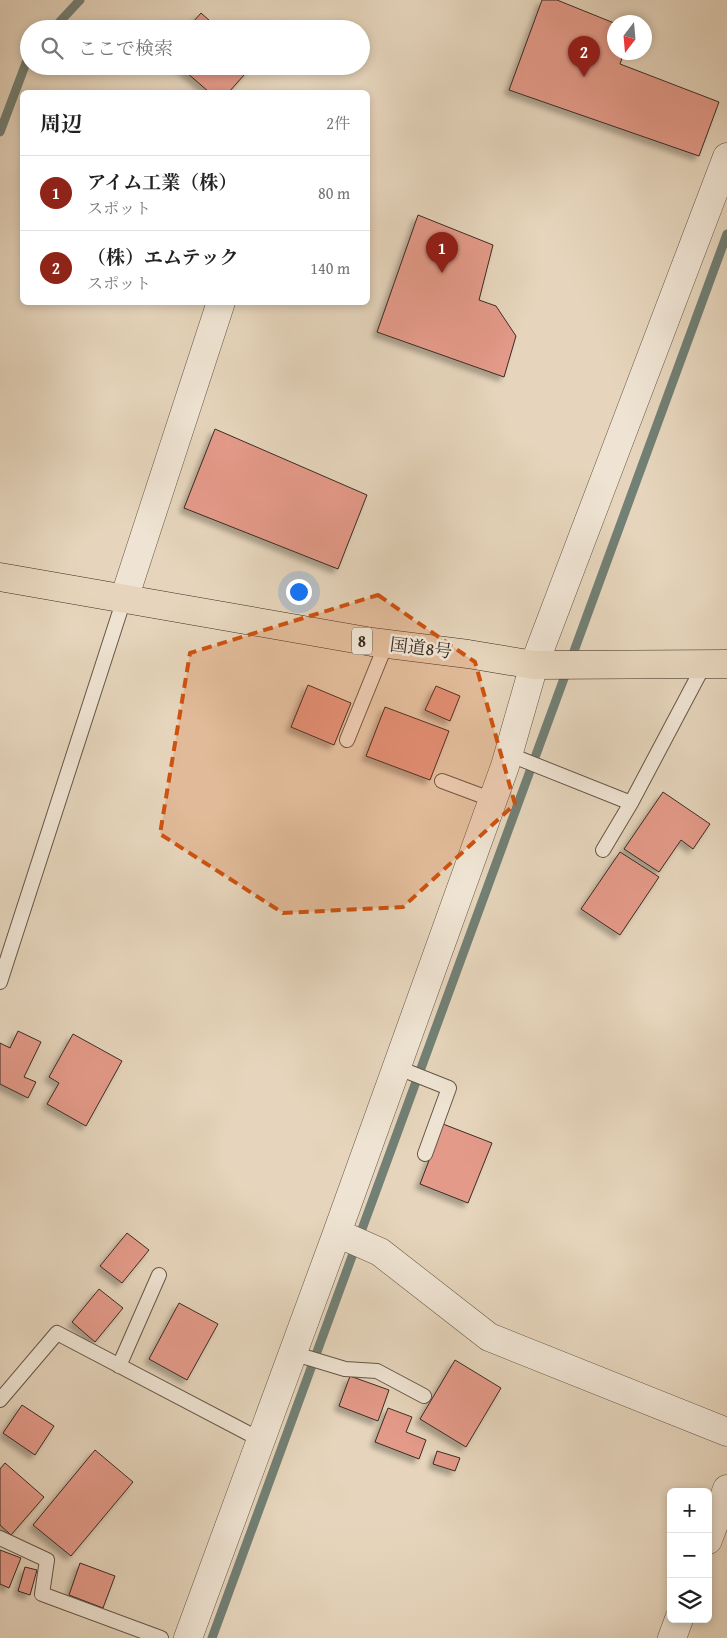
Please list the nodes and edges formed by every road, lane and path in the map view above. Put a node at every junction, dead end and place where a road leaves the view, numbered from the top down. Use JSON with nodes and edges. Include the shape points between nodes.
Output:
{"nodes":[{"id":1,"x":727,"y":157,"type":"edge"},
{"id":2,"x":220,"y":305,"type":"edge"},
{"id":3,"x":0,"y":577,"type":"edge"},
{"id":4,"x":124,"y":599,"type":"junction"},
{"id":5,"x":386,"y":644,"type":"junction"},
{"id":6,"x":716,"y":664,"type":"edge"},
{"id":7,"x":534,"y":665,"type":"junction"},
{"id":8,"x":347,"y":740,"type":"dead end"},
{"id":9,"x":508,"y":754,"type":"junction"},
{"id":10,"x":442,"y":781,"type":"dead end"},
{"id":11,"x":492,"y":800,"type":"junction"},
{"id":12,"x":631,"y":803,"type":"junction"},
{"id":13,"x":603,"y":850,"type":"dead end"},
{"id":14,"x":0,"y":982,"type":"edge"},
{"id":15,"x":396,"y":1067,"type":"junction"},
{"id":16,"x":426,"y":1154,"type":"dead end"},
{"id":17,"x":337,"y":1233,"type":"junction"},
{"id":18,"x":159,"y":1275,"type":"dead end"},
{"id":19,"x":292,"y":1353,"type":"junction"},
{"id":20,"x":119,"y":1366,"type":"junction"},
{"id":21,"x":424,"y":1396,"type":"dead end"},
{"id":22,"x":0,"y":1400,"type":"edge"},
{"id":23,"x":727,"y":1432,"type":"edge"},
{"id":24,"x":260,"y":1440,"type":"junction"},
{"id":25,"x":727,"y":1489,"type":"edge"},
{"id":26,"x":711,"y":1533,"type":"edge"},
{"id":27,"x":0,"y":1538,"type":"edge"},
{"id":28,"x":678,"y":1623,"type":"edge"},
{"id":29,"x":161,"y":1638,"type":"edge"},
{"id":30,"x":188,"y":1638,"type":"edge"},
{"id":31,"x":672,"y":1638,"type":"edge"}],
"edges":[{"from":1,"to":7,"type":"street"},
{"from":2,"to":4,"type":"street"},
{"from":3,"to":4,"type":"highway","name":"国道8号","number":"8"},
{"from":4,"to":5,"type":"highway","name":"国道8号","number":"8"},
{"from":4,"to":14,"type":"lane"},
{"from":5,"to":7,"type":"highway","name":"国道8号","number":"8"},
{"from":5,"to":8,"type":"lane"},
{"from":6,"to":7,"type":"highway","name":"国道8号","number":"8"},
{"from":6,"to":12,"type":"lane"},
{"from":7,"to":9,"type":"street"},
{"from":9,"to":11,"type":"street"},
{"from":9,"to":12,"type":"lane"},
{"from":10,"to":11,"type":"lane"},
{"from":11,"to":15,"type":"street"},
{"from":12,"to":13,"type":"lane"},
{"from":15,"to":16,"type":"lane","via":[[449,1088]]},
{"from":15,"to":17,"type":"street"},
{"from":17,"to":19,"type":"street"},
{"from":17,"to":23,"type":"street","via":[[380,1252],[489,1337]]},
{"from":18,"to":20,"type":"lane"},
{"from":19,"to":21,"type":"lane","via":[[345,1369],[377,1371]]},
{"from":19,"to":24,"type":"street"},
{"from":20,"to":22,"type":"lane","via":[[57,1333]]},
{"from":20,"to":24,"type":"lane"},
{"from":24,"to":30,"type":"street"},
{"from":25,"to":26,"type":"street"},
{"from":27,"to":29,"type":"lane","via":[[47,1560],[42,1594]]},
{"from":28,"to":31,"type":"street"}]}
